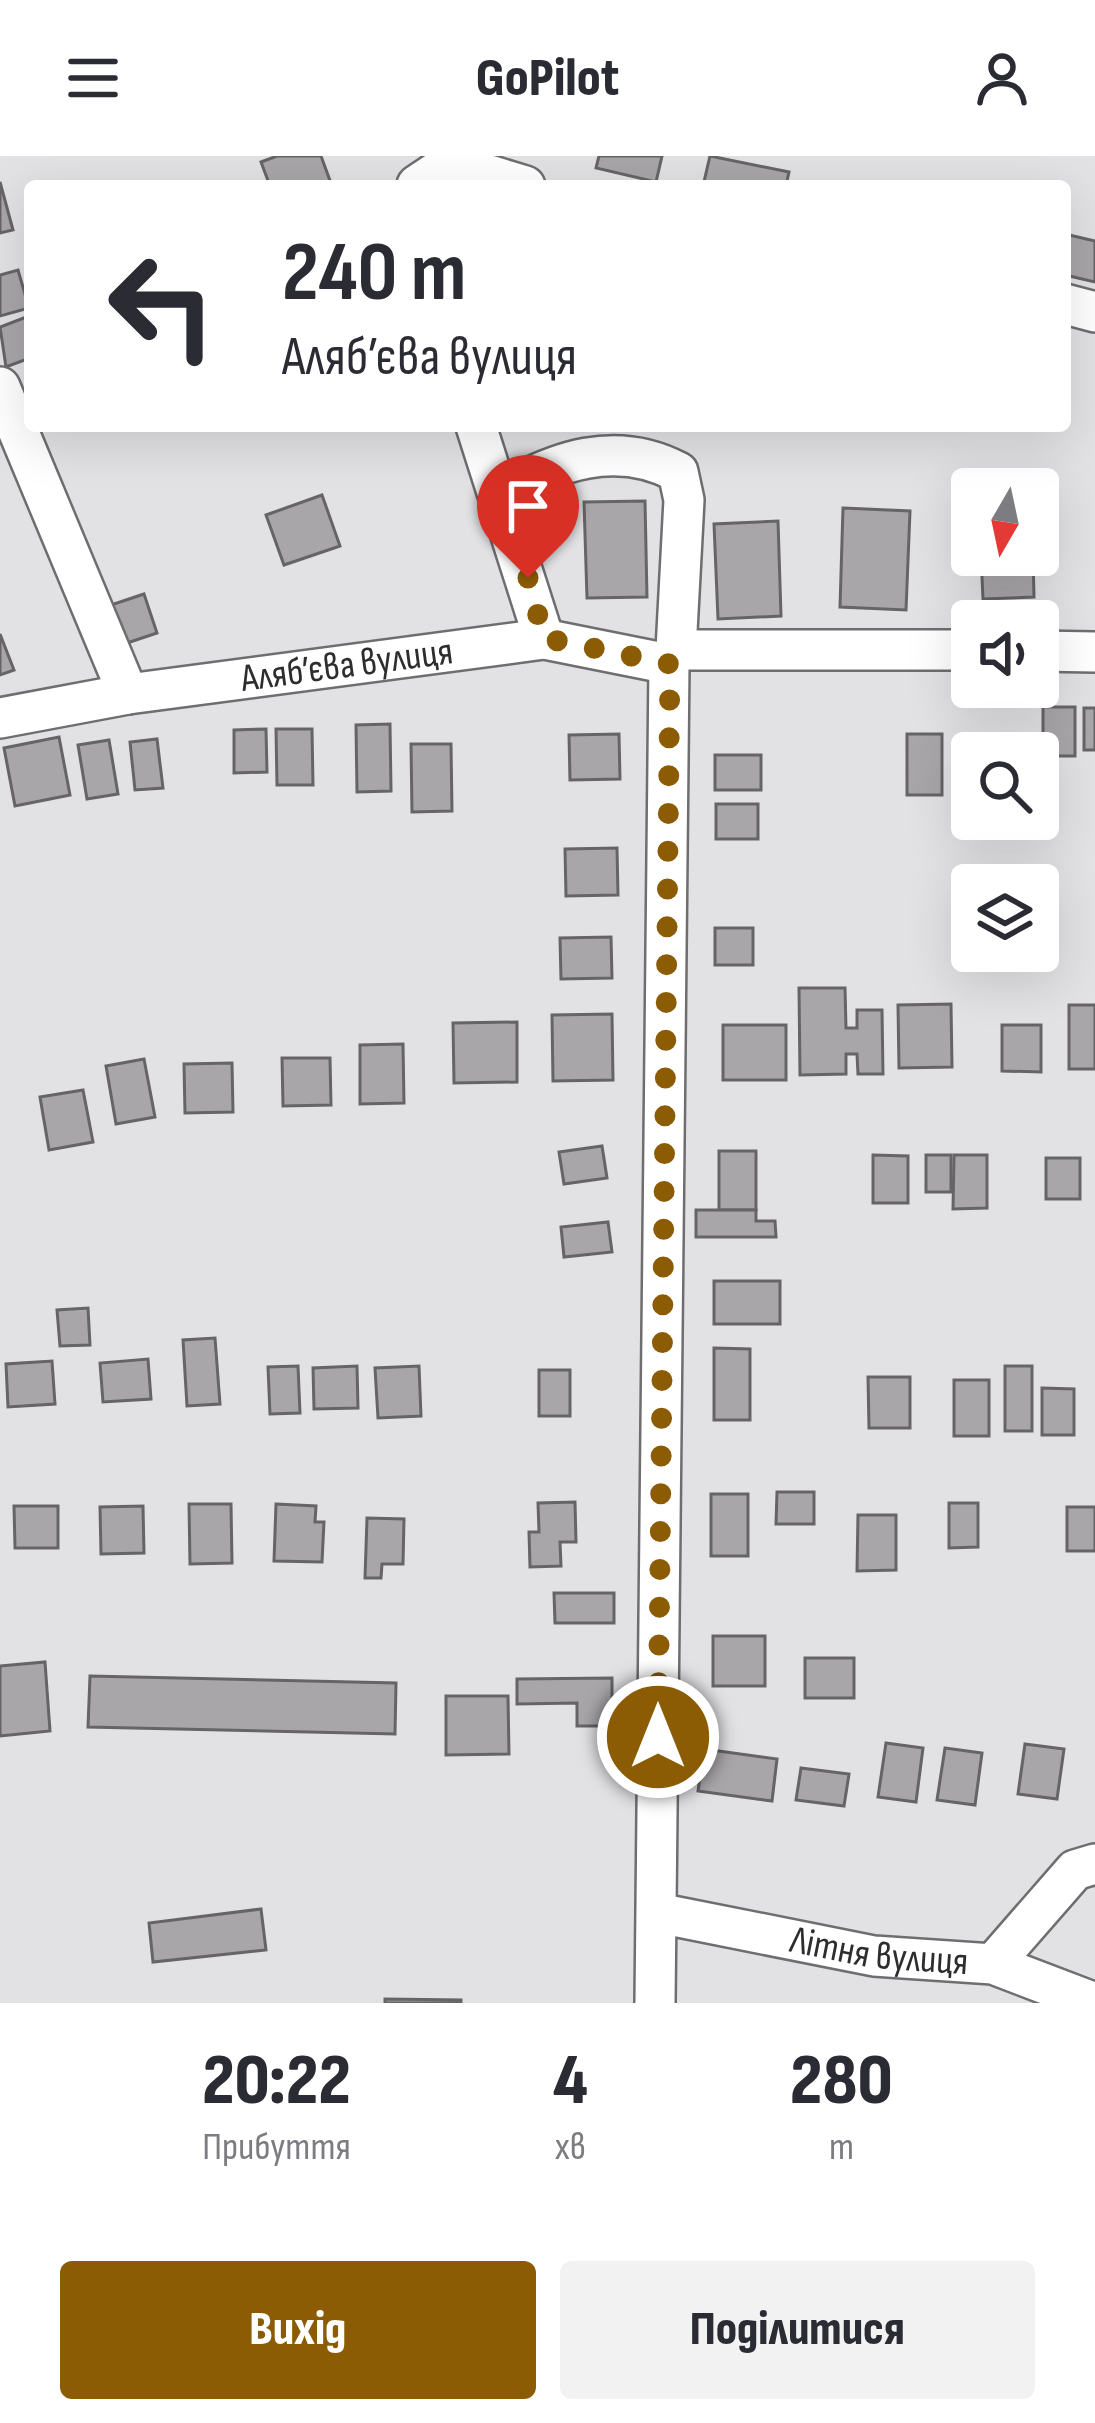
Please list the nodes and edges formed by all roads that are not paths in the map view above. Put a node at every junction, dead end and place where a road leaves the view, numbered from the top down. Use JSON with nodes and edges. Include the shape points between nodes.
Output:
{"nodes":[{"id":1,"x":425,"y":180,"type":"edge"},
{"id":2,"x":505,"y":180,"type":"edge"},
{"id":3,"x":0,"y":387,"type":"edge"},
{"id":4,"x":478,"y":432,"type":"edge"},
{"id":5,"x":499,"y":494,"type":"junction"},
{"id":6,"x":544,"y":638,"type":"junction"},
{"id":7,"x":951,"y":650,"type":"edge"},
{"id":8,"x":1059,"y":651,"type":"edge"},
{"id":9,"x":1095,"y":652,"type":"edge"},
{"id":10,"x":673,"y":657,"type":"junction"},
{"id":11,"x":128,"y":694,"type":"junction"},
{"id":12,"x":0,"y":718,"type":"edge"},
{"id":13,"x":1095,"y":1864,"type":"edge"},
{"id":14,"x":658,"y":1912,"type":"junction"},
{"id":15,"x":993,"y":1964,"type":"junction"},
{"id":16,"x":655,"y":2003,"type":"edge"},
{"id":17,"x":1095,"y":2003,"type":"edge"}],
"edges":[{"from":1,"to":2,"type":"street","via":[[450,164]]},
{"from":3,"to":11,"type":"street"},
{"from":4,"to":5,"type":"street"},
{"from":5,"to":6,"type":"street"},
{"from":5,"to":10,"type":"street","via":[[553,463],[602,454],[678,472],[684,500]]},
{"from":6,"to":10,"type":"street","name":"Аляб’єва вулиця"},
{"from":6,"to":11,"type":"street","name":"Аляб’єва вулиця"},
{"from":7,"to":10,"type":"street","name":"Аляб’єва вулиця"},
{"from":8,"to":9,"type":"street"},
{"from":10,"to":14,"type":"street"},
{"from":11,"to":12,"type":"street","name":"Аляб’єва вулиця"},
{"from":13,"to":15,"type":"street","via":[[1076,1870]]},
{"from":14,"to":15,"type":"street","name":"Літня вулиця","via":[[874,1956]]},
{"from":14,"to":16,"type":"street"},
{"from":15,"to":17,"type":"street","name":"Літня вулиця"}]}
